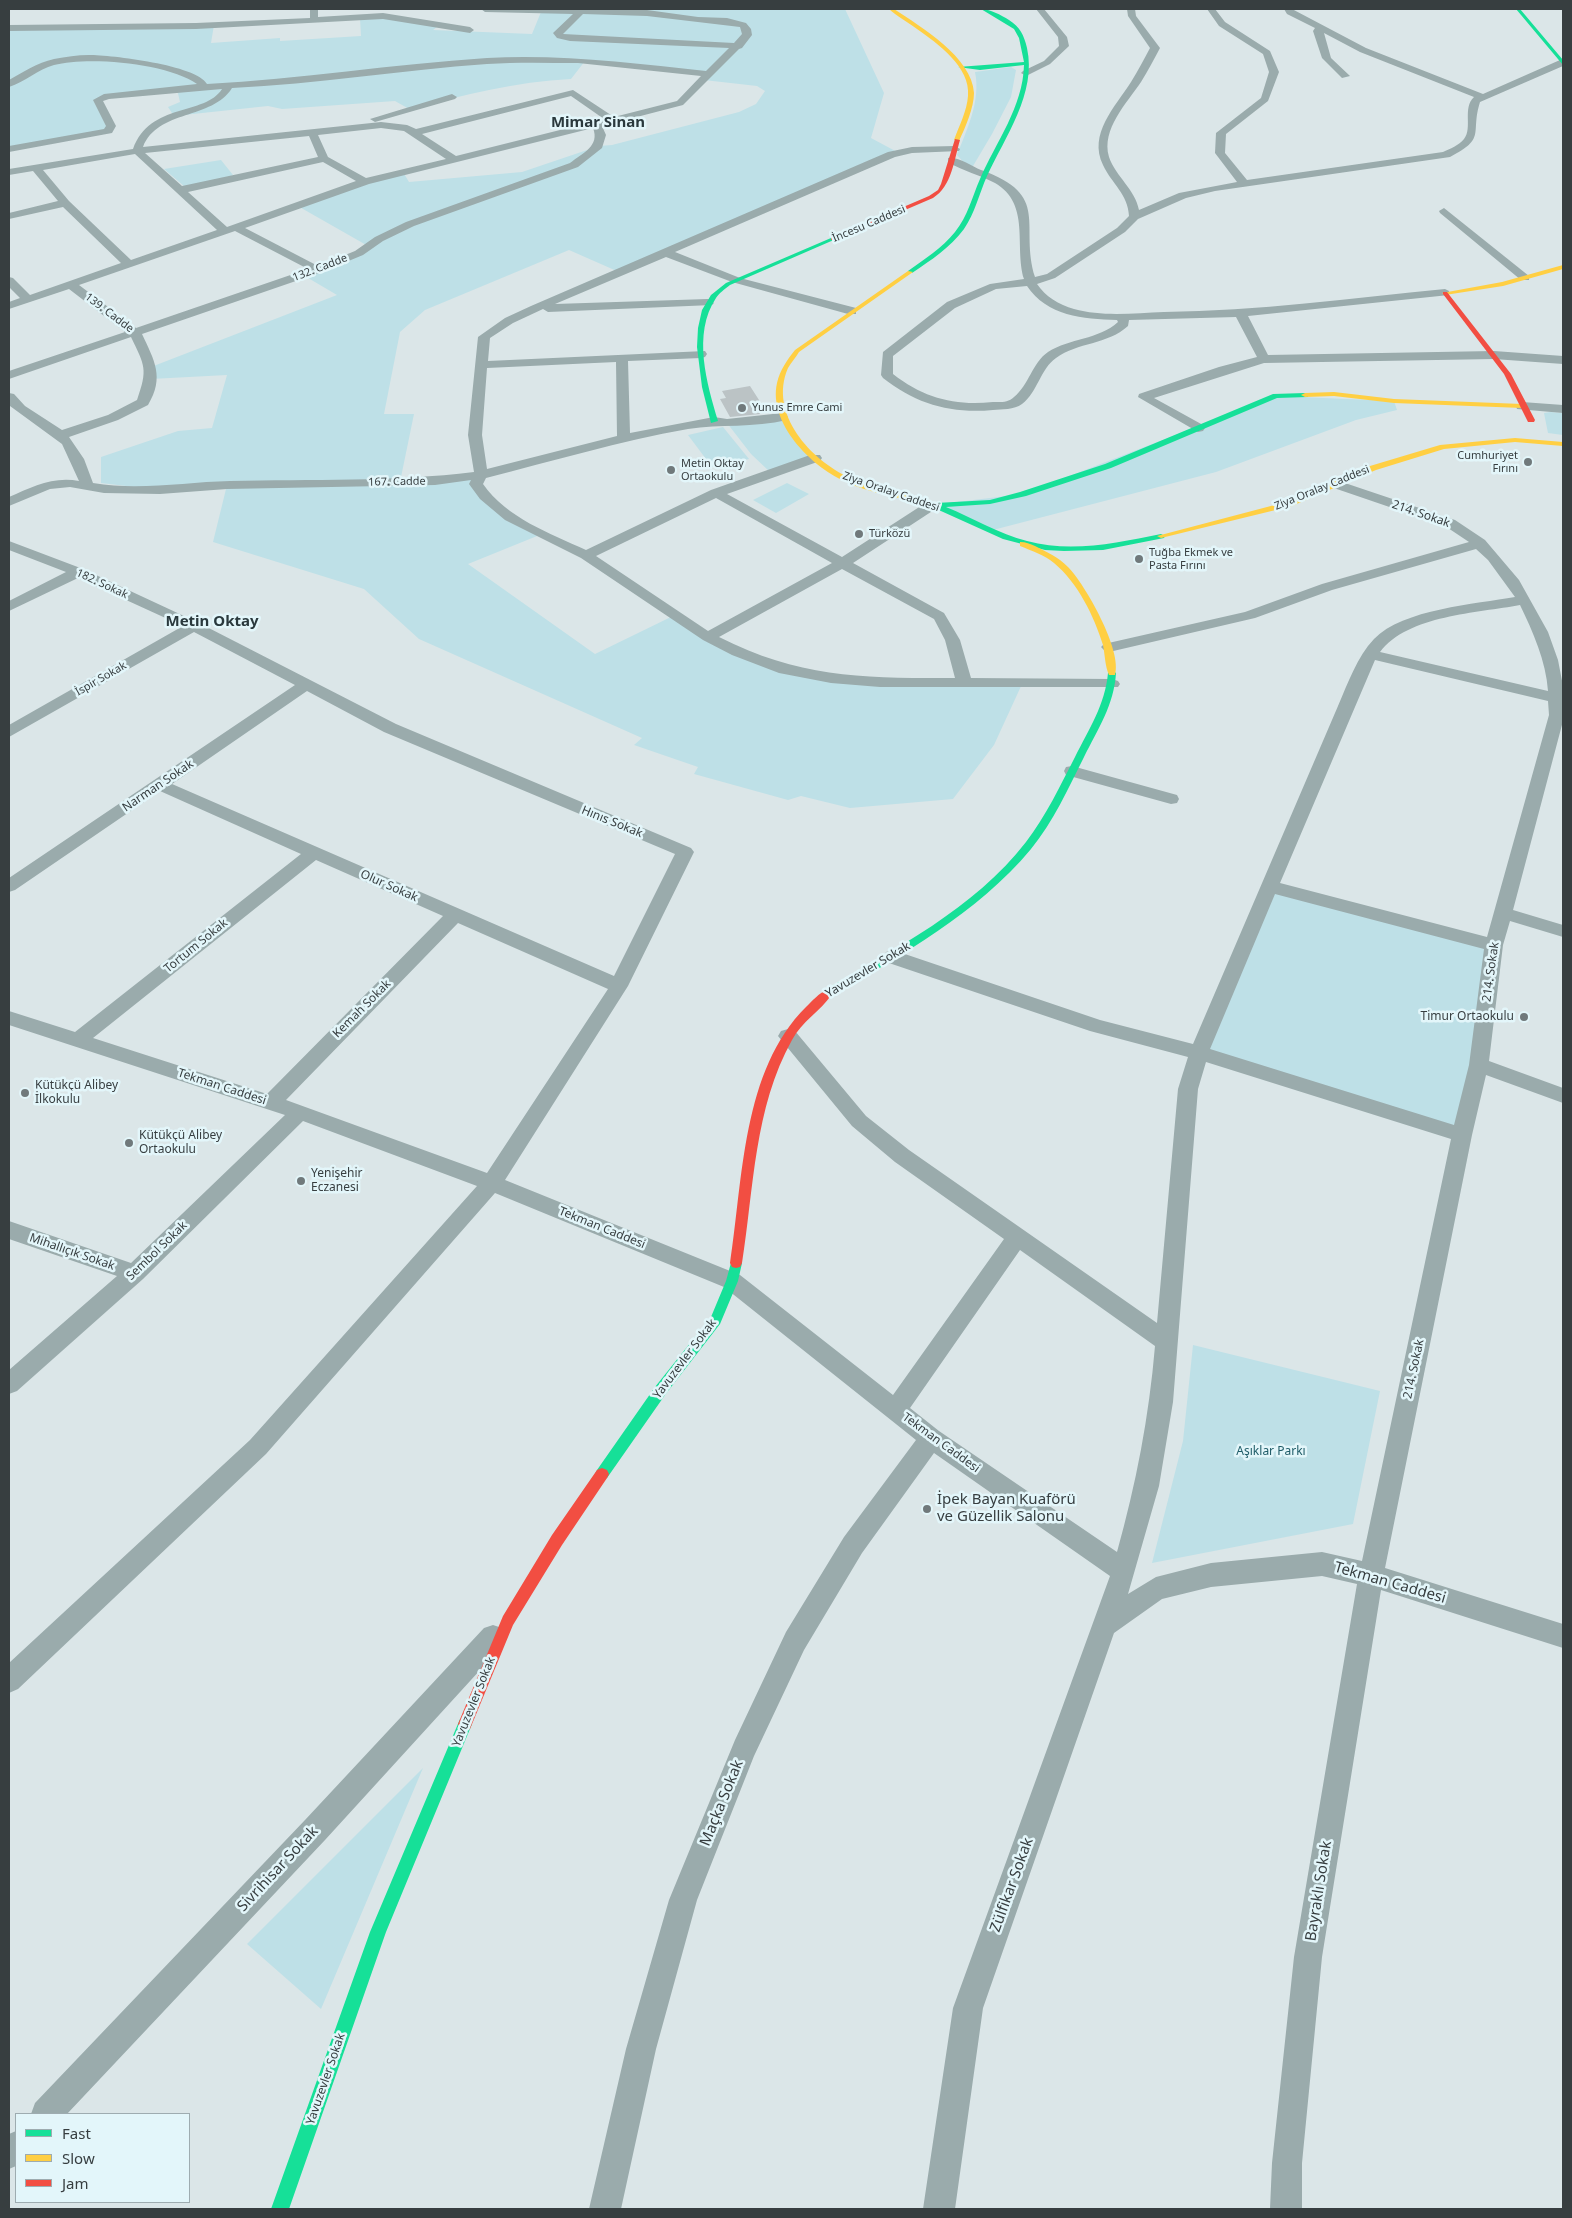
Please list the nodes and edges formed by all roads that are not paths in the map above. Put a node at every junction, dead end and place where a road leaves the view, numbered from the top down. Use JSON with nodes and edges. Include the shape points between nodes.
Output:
{"nodes":[{"id":1,"x":314,"y":9,"type":"edge"},
{"id":2,"x":485,"y":9,"type":"edge"},
{"id":3,"x":891,"y":9,"type":"edge"},
{"id":4,"x":983,"y":9,"type":"edge"},
{"id":5,"x":1040,"y":9,"type":"edge"},
{"id":6,"x":1211,"y":9,"type":"edge"},
{"id":7,"x":1288,"y":9,"type":"edge"},
{"id":8,"x":1518,"y":9,"type":"edge"},
{"id":9,"x":580,"y":12,"type":"junction"},
{"id":10,"x":1132,"y":12,"type":"edge"},
{"id":11,"x":1120,"y":13,"type":"dead end"},
{"id":12,"x":314,"y":20,"type":"junction"},
{"id":13,"x":1320,"y":27,"type":"junction"},
{"id":14,"x":9,"y":28,"type":"edge"},
{"id":15,"x":470,"y":30,"type":"dead end"},
{"id":16,"x":739,"y":46,"type":"junction"},
{"id":17,"x":1563,"y":63,"type":"edge"},
{"id":18,"x":961,"y":66,"type":"junction"},
{"id":19,"x":1026,"y":68,"type":"junction"},
{"id":20,"x":709,"y":74,"type":"junction"},
{"id":21,"x":1345,"y":76,"type":"dead end"},
{"id":22,"x":9,"y":84,"type":"edge"},
{"id":23,"x":202,"y":86,"type":"junction"},
{"id":24,"x":229,"y":86,"type":"junction"},
{"id":25,"x":452,"y":97,"type":"dead end"},
{"id":26,"x":1482,"y":97,"type":"junction"},
{"id":27,"x":612,"y":120,"type":"junction"},
{"id":28,"x":597,"y":125,"type":"junction"},
{"id":29,"x":312,"y":132,"type":"junction"},
{"id":30,"x":417,"y":132,"type":"junction"},
{"id":31,"x":9,"y":149,"type":"edge"},
{"id":32,"x":138,"y":151,"type":"junction"},
{"id":33,"x":953,"y":154,"type":"junction"},
{"id":34,"x":324,"y":159,"type":"junction"},
{"id":35,"x":454,"y":159,"type":"junction"},
{"id":36,"x":36,"y":168,"type":"junction"},
{"id":37,"x":9,"y":172,"type":"edge"},
{"id":38,"x":985,"y":173,"type":"junction"},
{"id":39,"x":365,"y":182,"type":"junction"},
{"id":40,"x":1244,"y":183,"type":"junction"},
{"id":41,"x":180,"y":190,"type":"junction"},
{"id":42,"x":64,"y":203,"type":"junction"},
{"id":43,"x":910,"y":206,"type":"junction"},
{"id":44,"x":938,"y":209,"type":"dead end"},
{"id":45,"x":1444,"y":211,"type":"dead end"},
{"id":46,"x":954,"y":212,"type":"dead end"},
{"id":47,"x":9,"y":216,"type":"edge"},
{"id":48,"x":969,"y":216,"type":"junction"},
{"id":49,"x":1134,"y":218,"type":"junction"},
{"id":50,"x":230,"y":229,"type":"junction"},
{"id":51,"x":664,"y":252,"type":"junction"},
{"id":52,"x":129,"y":264,"type":"junction"},
{"id":53,"x":1563,"y":267,"type":"edge"},
{"id":54,"x":318,"y":270,"type":"junction"},
{"id":55,"x":1525,"y":278,"type":"junction"},
{"id":56,"x":9,"y":280,"type":"edge"},
{"id":57,"x":736,"y":280,"type":"junction"},
{"id":58,"x":1030,"y":282,"type":"junction"},
{"id":59,"x":71,"y":285,"type":"junction"},
{"id":60,"x":1445,"y":293,"type":"junction"},
{"id":61,"x":28,"y":300,"type":"junction"},
{"id":62,"x":708,"y":303,"type":"junction"},
{"id":63,"x":9,"y":306,"type":"edge"},
{"id":64,"x":533,"y":308,"type":"junction"},
{"id":65,"x":852,"y":312,"type":"junction"},
{"id":66,"x":1241,"y":314,"type":"junction"},
{"id":67,"x":1122,"y":316,"type":"junction"},
{"id":68,"x":136,"y":334,"type":"junction"},
{"id":69,"x":700,"y":354,"type":"junction"},
{"id":70,"x":1494,"y":355,"type":"junction"},
{"id":71,"x":622,"y":358,"type":"junction"},
{"id":72,"x":1264,"y":359,"type":"junction"},
{"id":73,"x":1563,"y":360,"type":"edge"},
{"id":74,"x":482,"y":365,"type":"junction"},
{"id":75,"x":9,"y":375,"type":"edge"},
{"id":76,"x":11,"y":404,"type":"edge"},
{"id":77,"x":1522,"y":406,"type":"junction"},
{"id":78,"x":1563,"y":409,"type":"edge"},
{"id":79,"x":782,"y":417,"type":"junction"},
{"id":80,"x":714,"y":421,"type":"junction"},
{"id":81,"x":1198,"y":428,"type":"junction"},
{"id":82,"x":60,"y":435,"type":"junction"},
{"id":83,"x":624,"y":439,"type":"junction"},
{"id":84,"x":1544,"y":441,"type":"junction"},
{"id":85,"x":1563,"y":444,"type":"edge"},
{"id":86,"x":1557,"y":455,"type":"dead end"},
{"id":87,"x":815,"y":458,"type":"junction"},
{"id":88,"x":481,"y":475,"type":"junction"},
{"id":89,"x":87,"y":484,"type":"junction"},
{"id":90,"x":1336,"y":484,"type":"junction"},
{"id":91,"x":716,"y":493,"type":"junction"},
{"id":92,"x":9,"y":502,"type":"edge"},
{"id":93,"x":932,"y":505,"type":"junction"},
{"id":94,"x":1480,"y":543,"type":"junction"},
{"id":95,"x":1023,"y":544,"type":"junction"},
{"id":96,"x":9,"y":545,"type":"edge"},
{"id":97,"x":1096,"y":548,"type":"junction"},
{"id":98,"x":586,"y":555,"type":"junction"},
{"id":99,"x":844,"y":562,"type":"junction"},
{"id":100,"x":78,"y":572,"type":"junction"},
{"id":101,"x":1075,"y":581,"type":"junction"},
{"id":102,"x":1524,"y":600,"type":"junction"},
{"id":103,"x":9,"y":607,"type":"edge"},
{"id":104,"x":194,"y":626,"type":"junction"},
{"id":105,"x":708,"y":637,"type":"junction"},
{"id":106,"x":1109,"y":648,"type":"junction"},
{"id":107,"x":1371,"y":654,"type":"junction"},
{"id":108,"x":964,"y":683,"type":"junction"},
{"id":109,"x":1112,"y":684,"type":"junction"},
{"id":110,"x":306,"y":685,"type":"junction"},
{"id":111,"x":1559,"y":701,"type":"edge"},
{"id":112,"x":9,"y":732,"type":"edge"},
{"id":113,"x":1072,"y":771,"type":"junction"},
{"id":114,"x":160,"y":785,"type":"junction"},
{"id":115,"x":1171,"y":798,"type":"dead end"},
{"id":116,"x":313,"y":853,"type":"junction"},
{"id":117,"x":9,"y":886,"type":"edge"},
{"id":118,"x":1270,"y":887,"type":"junction"},
{"id":119,"x":1502,"y":913,"type":"junction"},
{"id":120,"x":455,"y":915,"type":"junction"},
{"id":121,"x":1563,"y":931,"type":"edge"},
{"id":122,"x":1494,"y":945,"type":"junction"},
{"id":123,"x":893,"y":957,"type":"junction"},
{"id":124,"x":619,"y":986,"type":"junction"},
{"id":125,"x":9,"y":1018,"type":"edge"},
{"id":126,"x":788,"y":1036,"type":"junction"},
{"id":127,"x":79,"y":1039,"type":"junction"},
{"id":128,"x":1200,"y":1053,"type":"junction"},
{"id":129,"x":1479,"y":1065,"type":"junction"},
{"id":130,"x":1563,"y":1096,"type":"edge"},
{"id":131,"x":270,"y":1103,"type":"junction"},
{"id":132,"x":300,"y":1112,"type":"junction"},
{"id":133,"x":1462,"y":1135,"type":"junction"},
{"id":134,"x":492,"y":1183,"type":"junction"},
{"id":135,"x":9,"y":1230,"type":"edge"},
{"id":136,"x":1018,"y":1236,"type":"junction"},
{"id":137,"x":135,"y":1273,"type":"junction"},
{"id":138,"x":732,"y":1281,"type":"junction"},
{"id":139,"x":1167,"y":1342,"type":"junction"},
{"id":140,"x":9,"y":1384,"type":"edge"},
{"id":141,"x":896,"y":1410,"type":"junction"},
{"id":142,"x":931,"y":1438,"type":"junction"},
{"id":143,"x":1124,"y":1571,"type":"junction"},
{"id":144,"x":1371,"y":1575,"type":"junction"},
{"id":145,"x":508,"y":1621,"type":"junction"},
{"id":146,"x":1105,"y":1625,"type":"junction"},
{"id":147,"x":1563,"y":1636,"type":"edge"},
{"id":148,"x":9,"y":1680,"type":"edge"},
{"id":149,"x":47,"y":2113,"type":"edge"},
{"id":150,"x":280,"y":2209,"type":"edge"},
{"id":151,"x":605,"y":2209,"type":"edge"},
{"id":152,"x":939,"y":2209,"type":"edge"},
{"id":153,"x":1286,"y":2209,"type":"edge"}],
"edges":[{"from":1,"to":12,"type":"street"},
{"from":2,"to":9,"type":"street"},
{"from":3,"to":18,"type":"main road","name":"İncesu Caddesi","via":[[926,34]]},
{"from":4,"to":19,"type":"main road","name":"Ziya Oralay Caddesi","via":[[1018,31],[1023,38]]},
{"from":5,"to":19,"type":"street","via":[[1062,37],[1064,46],[1042,67]]},
{"from":6,"to":40,"type":"street","via":[[1222,24],[1267,54],[1274,72],[1265,99],[1221,133],[1220,153]]},
{"from":7,"to":13,"type":"street"},
{"from":8,"to":17,"type":"main road"},
{"from":9,"to":16,"type":"street","via":[[647,13],[727,21],[747,29],[747,36]]},
{"from":9,"to":16,"type":"street","via":[[558,33],[560,36]]},
{"from":10,"to":11,"type":"street"},
{"from":10,"to":49,"type":"street","via":[[1155,48],[1110,118],[1103,153],[1107,165],[1132,197]]},
{"from":12,"to":14,"type":"street"},
{"from":12,"to":15,"type":"street","via":[[383,16]]},
{"from":13,"to":21,"type":"street","via":[[1318,32],[1323,38],[1326,55]]},
{"from":13,"to":26,"type":"street","via":[[1378,57]]},
{"from":16,"to":20,"type":"street"},
{"from":17,"to":26,"type":"street"},
{"from":18,"to":19,"type":"main road"},
{"from":18,"to":33,"type":"main road","name":"İncesu Caddesi","via":[[971,82],[971,93]]},
{"from":19,"to":38,"type":"main road","name":"Ziya Oralay Caddesi","via":[[1019,100]]},
{"from":20,"to":24,"type":"street","via":[[578,60],[488,61]]},
{"from":20,"to":27,"type":"street","via":[[680,103]]},
{"from":22,"to":23,"type":"street","via":[[51,63],[90,58],[168,69],[199,80]]},
{"from":23,"to":24,"type":"street"},
{"from":23,"to":31,"type":"street","via":[[103,97],[98,100],[111,126],[108,131]]},
{"from":24,"to":32,"type":"street","via":[[221,98],[182,112],[152,128],[140,139]]},
{"from":25,"to":29,"type":"street"},
{"from":26,"to":40,"type":"street","via":[[1476,100],[1471,111],[1472,138],[1466,146],[1446,155]]},
{"from":27,"to":28,"type":"street"},
{"from":27,"to":30,"type":"street","via":[[574,93]]},
{"from":28,"to":35,"type":"street"},
{"from":28,"to":54,"type":"street","name":"132. Cadde","via":[[601,135],[597,148],[574,165],[410,224],[359,253]]},
{"from":29,"to":30,"type":"street","via":[[381,126]]},
{"from":29,"to":32,"type":"street"},
{"from":29,"to":34,"type":"street"},
{"from":30,"to":35,"type":"street"},
{"from":32,"to":36,"type":"street"},
{"from":32,"to":41,"type":"street"},
{"from":33,"to":38,"type":"street","via":[[968,169]]},
{"from":33,"to":43,"type":"main road","name":"İncesu Caddesi","via":[[940,191]]},
{"from":33,"to":51,"type":"street","via":[[912,150],[892,154]]},
{"from":34,"to":39,"type":"street"},
{"from":34,"to":41,"type":"street"},
{"from":35,"to":39,"type":"street"},
{"from":36,"to":37,"type":"street"},
{"from":36,"to":42,"type":"street"},
{"from":38,"to":48,"type":"main road","name":"Ziya Oralay Caddesi"},
{"from":38,"to":58,"type":"street","via":[[1005,184],[1020,203]]},
{"from":39,"to":50,"type":"street"},
{"from":40,"to":49,"type":"street","via":[[1183,195]]},
{"from":41,"to":50,"type":"street"},
{"from":42,"to":47,"type":"street"},
{"from":42,"to":52,"type":"street"},
{"from":43,"to":44,"type":"main road"},
{"from":43,"to":57,"type":"main road","name":"İncesu Caddesi"},
{"from":45,"to":55,"type":"street"},
{"from":46,"to":48,"type":"main road"},
{"from":48,"to":65,"type":"main road","name":"Ziya Oralay Caddesi","via":[[950,242],[932,258]]},
{"from":49,"to":58,"type":"street","via":[[1050,276]]},
{"from":50,"to":52,"type":"street"},
{"from":50,"to":54,"type":"street"},
{"from":51,"to":57,"type":"street"},
{"from":51,"to":64,"type":"street"},
{"from":52,"to":59,"type":"street"},
{"from":53,"to":55,"type":"main road"},
{"from":54,"to":68,"type":"street","name":"132. Cadde"},
{"from":55,"to":60,"type":"main road"},
{"from":56,"to":61,"type":"street"},
{"from":57,"to":62,"type":"main road","name":"İncesu Caddesi","via":[[717,291]]},
{"from":57,"to":65,"type":"street"},
{"from":58,"to":67,"type":"street","via":[[1038,294],[1060,309],[1087,315]]},
{"from":58,"to":67,"type":"street","via":[[994,286],[951,305],[887,355],[887,375],[904,390],[938,404],[979,408],[1013,404],[1051,356],[1076,343],[1119,330],[1124,323]]},
{"from":59,"to":61,"type":"street"},
{"from":59,"to":68,"type":"street","name":"139. Cadde"},
{"from":60,"to":66,"type":"street"},
{"from":60,"to":70,"type":"main road"},
{"from":61,"to":63,"type":"street"},
{"from":62,"to":64,"type":"street"},
{"from":62,"to":69,"type":"main road"},
{"from":64,"to":74,"type":"street","via":[[503,322],[484,337]]},
{"from":65,"to":79,"type":"main road","name":"Ziya Oralay Caddesi","via":[[790,358],[779,388]]},
{"from":66,"to":67,"type":"street"},
{"from":66,"to":72,"type":"street"},
{"from":68,"to":75,"type":"street","name":"132. Cadde"},
{"from":68,"to":82,"type":"street","name":"139. Cadde","via":[[150,367],[151,379],[143,402],[93,425]]},
{"from":69,"to":71,"type":"street"},
{"from":69,"to":80,"type":"main road"},
{"from":70,"to":72,"type":"street"},
{"from":70,"to":73,"type":"street"},
{"from":70,"to":77,"type":"main road","via":[[1508,374]]},
{"from":71,"to":74,"type":"street"},
{"from":71,"to":83,"type":"street"},
{"from":72,"to":81,"type":"street","via":[[1144,397]]},
{"from":74,"to":88,"type":"street","via":[[475,435]]},
{"from":76,"to":82,"type":"street"},
{"from":77,"to":78,"type":"street"},
{"from":77,"to":81,"type":"main road","via":[[1293,394],[1268,399]]},
{"from":77,"to":84,"type":"main road"},
{"from":79,"to":80,"type":"street","name":"167. Cadde","via":[[727,423]]},
{"from":79,"to":87,"type":"main road","name":"Ziya Oralay Caddesi","via":[[796,440]]},
{"from":80,"to":83,"type":"street","name":"167. Cadde"},
{"from":81,"to":93,"type":"main road","via":[[1108,466],[1023,494],[990,502]]},
{"from":82,"to":89,"type":"street","via":[[78,461]]},
{"from":83,"to":88,"type":"street","name":"167. Cadde"},
{"from":84,"to":85,"type":"main road","name":"Ziya Oralay Caddesi"},
{"from":84,"to":86,"type":"main road"},
{"from":84,"to":90,"type":"main road","name":"Ziya Oralay Caddesi","via":[[1509,440],[1430,449]]},
{"from":87,"to":91,"type":"street"},
{"from":87,"to":93,"type":"main road","name":"Ziya Oralay Caddesi","via":[[849,480]]},
{"from":88,"to":89,"type":"street","name":"167. Cadde","via":[[435,481],[227,485],[160,490],[104,489]]},
{"from":88,"to":98,"type":"street","via":[[476,484],[482,496],[493,505]]},
{"from":89,"to":92,"type":"street","name":"167. Cadde","via":[[46,485]]},
{"from":90,"to":94,"type":"street","name":"214. Sokak","via":[[1450,523]]},
{"from":90,"to":97,"type":"main road","name":"Ziya Oralay Caddesi","via":[[1290,504],[1238,518],[1119,546]]},
{"from":91,"to":98,"type":"street"},
{"from":91,"to":99,"type":"street"},
{"from":93,"to":95,"type":"main road","name":"Ziya Oralay Caddesi"},
{"from":93,"to":99,"type":"street"},
{"from":94,"to":102,"type":"street","name":"214. Sokak","via":[[1494,557]]},
{"from":94,"to":106,"type":"street","via":[[1336,584],[1250,615]]},
{"from":95,"to":97,"type":"main road","name":"Ziya Oralay Caddesi","via":[[1059,550]]},
{"from":95,"to":101,"type":"main road","name":"Yavuzevler Sokak","via":[[1056,560]]},
{"from":96,"to":100,"type":"street","name":"182. Sokak"},
{"from":97,"to":101,"type":"main road","via":[[1078,562]]},
{"from":98,"to":105,"type":"street"},
{"from":99,"to":105,"type":"street"},
{"from":99,"to":108,"type":"street","via":[[937,614],[951,637]]},
{"from":100,"to":103,"type":"street"},
{"from":100,"to":104,"type":"street","name":"182. Sokak"},
{"from":101,"to":106,"type":"main road","name":"Yavuzevler Sokak"},
{"from":102,"to":107,"type":"street","name":"Zülfikar Sokak","via":[[1403,626],[1386,636]]},
{"from":102,"to":111,"type":"street","name":"214. Sokak","via":[[1534,616],[1549,656]]},
{"from":104,"to":110,"type":"street","name":"Hınıs Sokak"},
{"from":104,"to":112,"type":"street","name":"İspir Sokak"},
{"from":105,"to":108,"type":"street","via":[[760,662],[793,673],[839,680]]},
{"from":106,"to":109,"type":"main road","name":"Yavuzevler Sokak"},
{"from":107,"to":111,"type":"street"},
{"from":107,"to":118,"type":"street","name":"Zülfikar Sokak"},
{"from":108,"to":109,"type":"street"},
{"from":109,"to":113,"type":"main road","name":"Yavuzevler Sokak","via":[[1106,705]]},
{"from":110,"to":114,"type":"street","name":"Narman Sokak"},
{"from":110,"to":124,"type":"street","name":"Hınıs Sokak","via":[[390,728],[685,852]]},
{"from":111,"to":119,"type":"street","name":"214. Sokak"},
{"from":113,"to":115,"type":"street"},
{"from":113,"to":123,"type":"main road","name":"Yavuzevler Sokak","via":[[1051,813],[1007,870],[978,897]]},
{"from":114,"to":116,"type":"street","name":"Olur Sokak"},
{"from":114,"to":117,"type":"street","name":"Narman Sokak"},
{"from":116,"to":120,"type":"street","name":"Olur Sokak"},
{"from":116,"to":127,"type":"street","name":"Tortum Sokak"},
{"from":118,"to":122,"type":"street"},
{"from":118,"to":128,"type":"street","name":"Zülfikar Sokak"},
{"from":119,"to":121,"type":"street"},
{"from":119,"to":122,"type":"street","name":"214. Sokak"},
{"from":120,"to":124,"type":"street","name":"Olur Sokak"},
{"from":120,"to":131,"type":"street","name":"Kemah Sokak"},
{"from":122,"to":129,"type":"street","name":"214. Sokak"},
{"from":123,"to":126,"type":"main road","name":"Yavuzevler Sokak","via":[[827,994],[804,1015]]},
{"from":123,"to":128,"type":"street","via":[[1097,1026]]},
{"from":124,"to":134,"type":"street","name":"Hınıs Sokak"},
{"from":125,"to":127,"type":"street","name":"Tekman Caddesi"},
{"from":126,"to":136,"type":"street","via":[[859,1121],[902,1156]]},
{"from":126,"to":138,"type":"main road","name":"Yavuzevler Sokak","via":[[771,1071],[756,1119]]},
{"from":127,"to":131,"type":"street","name":"Tekman Caddesi"},
{"from":128,"to":133,"type":"street"},
{"from":128,"to":139,"type":"street","name":"Zülfikar Sokak","via":[[1188,1089]]},
{"from":129,"to":130,"type":"street"},
{"from":129,"to":133,"type":"street","name":"214. Sokak"},
{"from":131,"to":132,"type":"street","name":"Tekman Caddesi"},
{"from":132,"to":134,"type":"street","name":"Tekman Caddesi"},
{"from":132,"to":137,"type":"street","name":"Sembol Sokak"},
{"from":133,"to":144,"type":"street","name":"214. Sokak"},
{"from":134,"to":138,"type":"street","name":"Tekman Caddesi"},
{"from":134,"to":148,"type":"street","name":"Hınıs Sokak","via":[[258,1446]]},
{"from":135,"to":137,"type":"street","name":"Mihallıçık Sokak"},
{"from":136,"to":139,"type":"street"},
{"from":136,"to":141,"type":"street"},
{"from":137,"to":140,"type":"street","name":"Sembol Sokak"},
{"from":138,"to":141,"type":"street","name":"Tekman Caddesi"},
{"from":138,"to":145,"type":"main road","name":"Yavuzevler Sokak","via":[[716,1320],[610,1462]]},
{"from":139,"to":143,"type":"street","name":"Zülfikar Sokak","via":[[1162,1402],[1147,1486]]},
{"from":141,"to":142,"type":"street","name":"Tekman Caddesi"},
{"from":142,"to":143,"type":"street","name":"Tekman Caddesi"},
{"from":142,"to":151,"type":"street","name":"Maçka Sokak","via":[[853,1545],[796,1641],[744,1749],[683,1900],[641,2048]]},
{"from":143,"to":146,"type":"street","name":"Zülfikar Sokak"},
{"from":144,"to":146,"type":"street","name":"Tekman Caddesi","via":[[1322,1564],[1211,1575],[1156,1589]]},
{"from":144,"to":147,"type":"street","name":"Tekman Caddesi"},
{"from":144,"to":153,"type":"street","name":"Bayraklı Sokak","via":[[1308,1957],[1287,2163]]},
{"from":145,"to":149,"type":"street","name":"Sivrihisar Sokak"},
{"from":145,"to":150,"type":"main road","name":"Yavuzevler Sokak","via":[[378,1932]]},
{"from":146,"to":152,"type":"street","name":"Zülfikar Sokak","via":[[968,2008]]}]}
